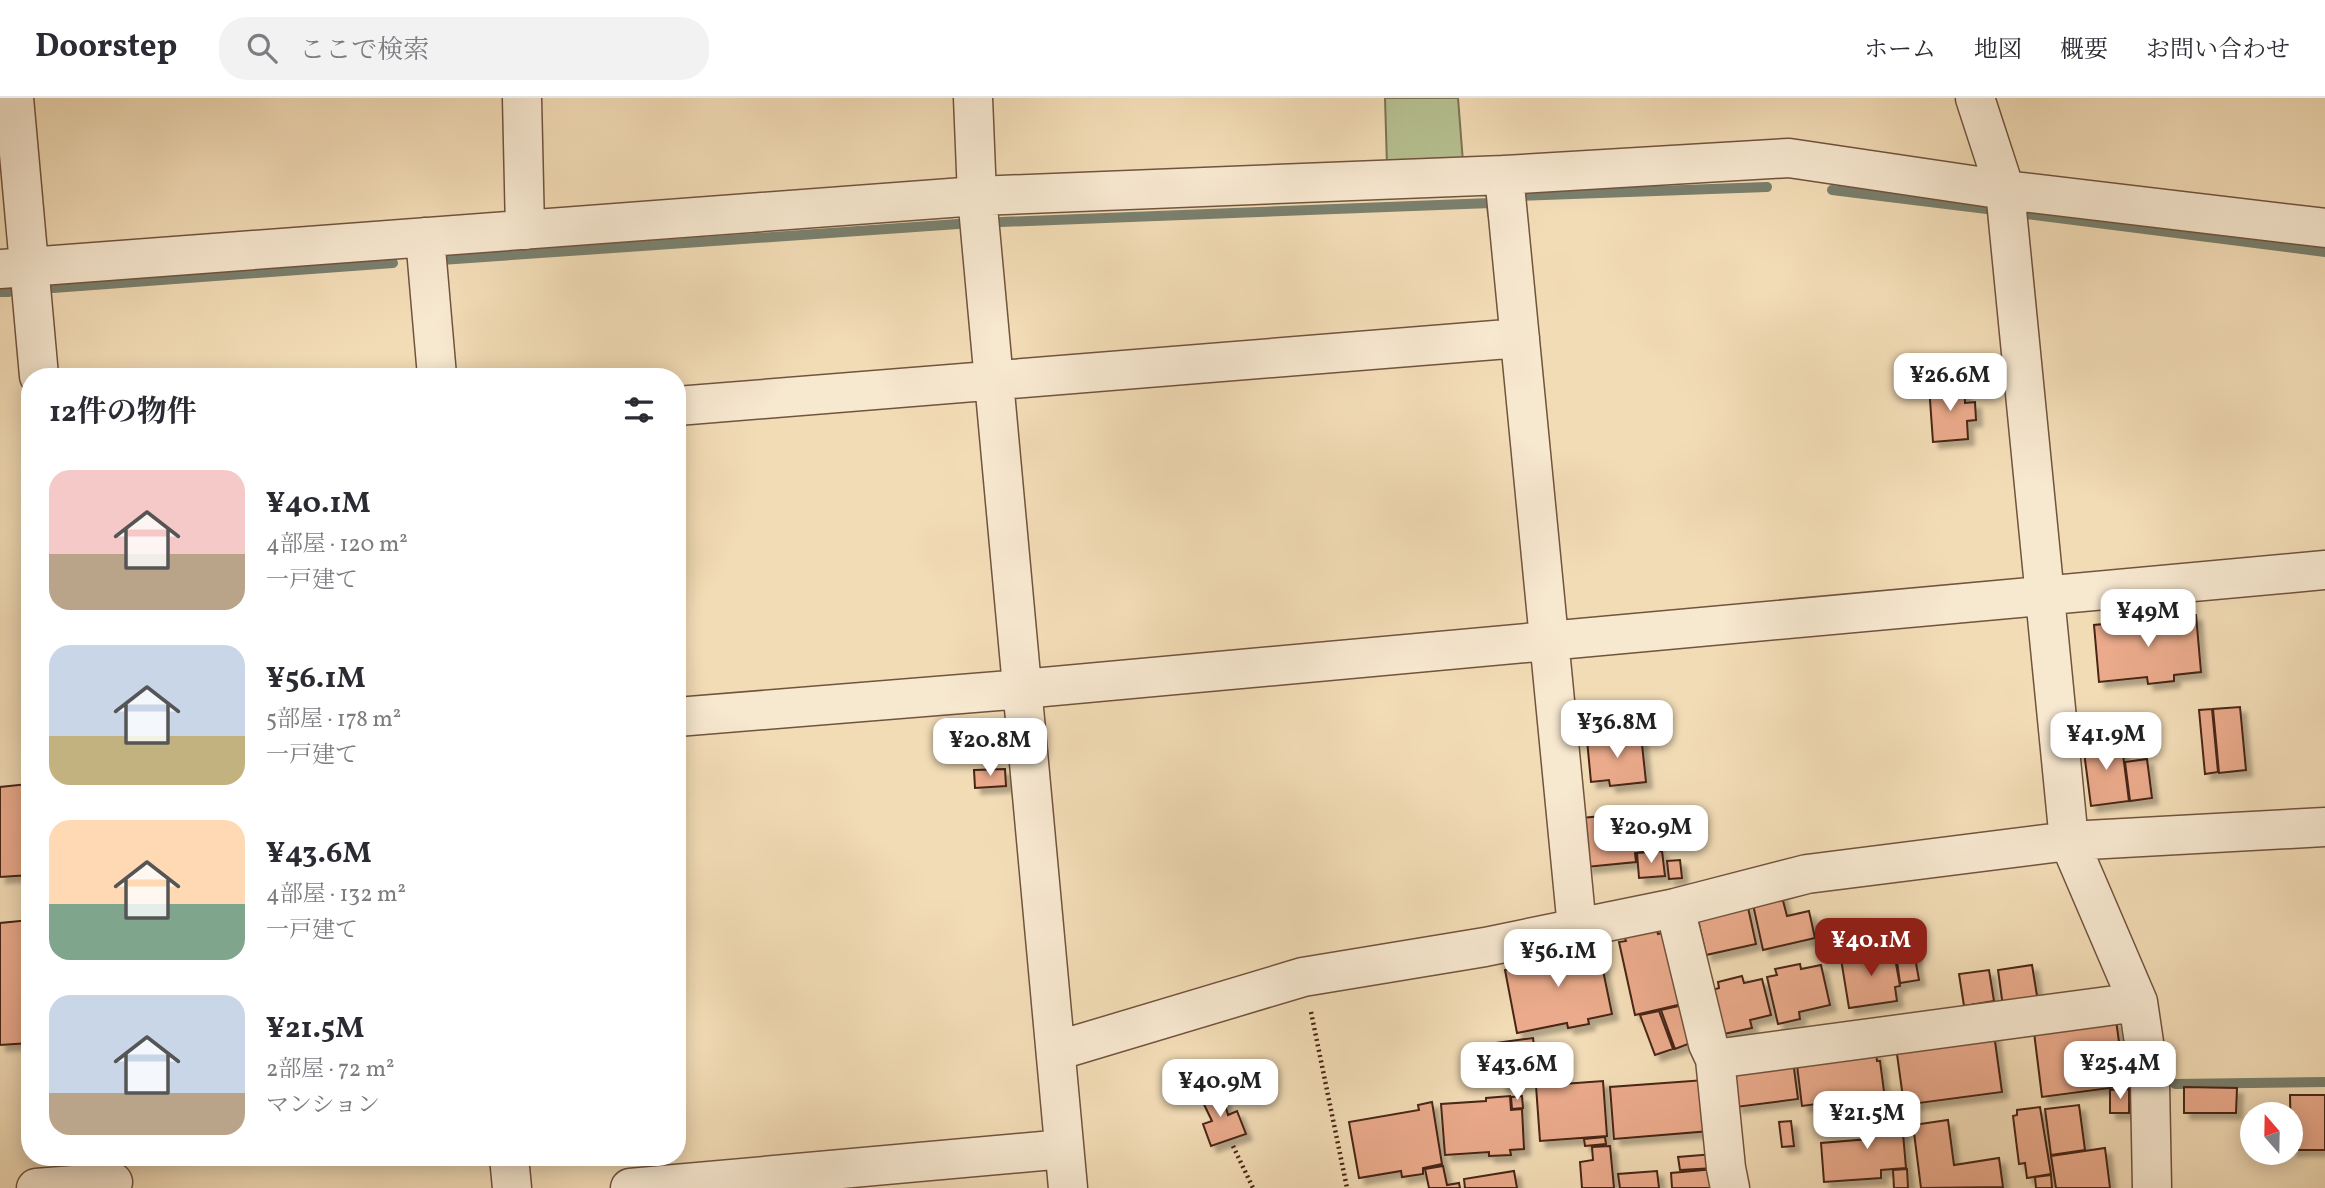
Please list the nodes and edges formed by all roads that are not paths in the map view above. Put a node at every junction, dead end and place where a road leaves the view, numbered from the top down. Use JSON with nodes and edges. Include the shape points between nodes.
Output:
{"nodes":[{"id":1,"x":14,"y":98,"type":"edge"},
{"id":2,"x":522,"y":98,"type":"edge"},
{"id":3,"x":973,"y":98,"type":"edge"},
{"id":4,"x":1975,"y":98,"type":"edge"},
{"id":5,"x":1504,"y":175,"type":"junction"},
{"id":6,"x":2005,"y":190,"type":"junction"},
{"id":7,"x":977,"y":196,"type":"junction"},
{"id":8,"x":2325,"y":229,"type":"edge"},
{"id":9,"x":525,"y":230,"type":"junction"},
{"id":10,"x":425,"y":237,"type":"junction"},
{"id":11,"x":15,"y":268,"type":"edge"},
{"id":12,"x":1520,"y":338,"type":"junction"},
{"id":13,"x":37,"y":368,"type":"edge"},
{"id":14,"x":436,"y":368,"type":"edge"},
{"id":15,"x":994,"y":380,"type":"junction"},
{"id":16,"x":686,"y":405,"type":"edge"},
{"id":17,"x":2325,"y":570,"type":"edge"},
{"id":18,"x":2044,"y":596,"type":"junction"},
{"id":19,"x":1549,"y":641,"type":"junction"},
{"id":20,"x":1022,"y":689,"type":"junction"},
{"id":21,"x":686,"y":716,"type":"edge"},
{"id":22,"x":2325,"y":827,"type":"edge"},
{"id":23,"x":2069,"y":841,"type":"junction"},
{"id":24,"x":1675,"y":908,"type":"junction"},
{"id":25,"x":1577,"y":928,"type":"junction"},
{"id":26,"x":2138,"y":1002,"type":"junction"},
{"id":27,"x":1055,"y":1051,"type":"junction"},
{"id":28,"x":1715,"y":1059,"type":"junction"},
{"id":29,"x":1064,"y":1149,"type":"junction"},
{"id":30,"x":510,"y":1166,"type":"edge"},
{"id":31,"x":112,"y":1176,"type":"edge"},
{"id":32,"x":36,"y":1188,"type":"edge"},
{"id":33,"x":512,"y":1188,"type":"edge"},
{"id":34,"x":630,"y":1188,"type":"edge"},
{"id":35,"x":1068,"y":1188,"type":"edge"},
{"id":36,"x":1730,"y":1188,"type":"edge"},
{"id":37,"x":2152,"y":1188,"type":"edge"}],
"edges":[{"from":1,"to":11,"type":"street"},
{"from":2,"to":9,"type":"street"},
{"from":3,"to":7,"type":"street"},
{"from":4,"to":6,"type":"street"},
{"from":5,"to":6,"type":"street","via":[[1789,158]]},
{"from":5,"to":7,"type":"street"},
{"from":5,"to":12,"type":"street"},
{"from":6,"to":8,"type":"street"},
{"from":6,"to":18,"type":"street"},
{"from":7,"to":9,"type":"street"},
{"from":7,"to":15,"type":"street"},
{"from":9,"to":10,"type":"street"},
{"from":10,"to":11,"type":"street"},
{"from":10,"to":14,"type":"street"},
{"from":11,"to":13,"type":"street"},
{"from":12,"to":15,"type":"street"},
{"from":12,"to":19,"type":"street"},
{"from":15,"to":16,"type":"street"},
{"from":15,"to":20,"type":"street"},
{"from":17,"to":18,"type":"street"},
{"from":18,"to":19,"type":"street"},
{"from":18,"to":23,"type":"street"},
{"from":19,"to":20,"type":"street"},
{"from":19,"to":25,"type":"street"},
{"from":20,"to":21,"type":"street"},
{"from":20,"to":27,"type":"street"},
{"from":22,"to":23,"type":"street"},
{"from":23,"to":24,"type":"street","via":[[1807,874]]},
{"from":23,"to":26,"type":"street"},
{"from":24,"to":25,"type":"street"},
{"from":24,"to":28,"type":"street"},
{"from":25,"to":27,"type":"street","via":[[1303,977]]},
{"from":26,"to":28,"type":"street"},
{"from":26,"to":37,"type":"street","via":[[2150,1083]]},
{"from":27,"to":29,"type":"street"},
{"from":28,"to":36,"type":"street"},
{"from":29,"to":34,"type":"street"},
{"from":29,"to":35,"type":"street"},
{"from":30,"to":33,"type":"street"},
{"from":31,"to":32,"type":"street"}]}
